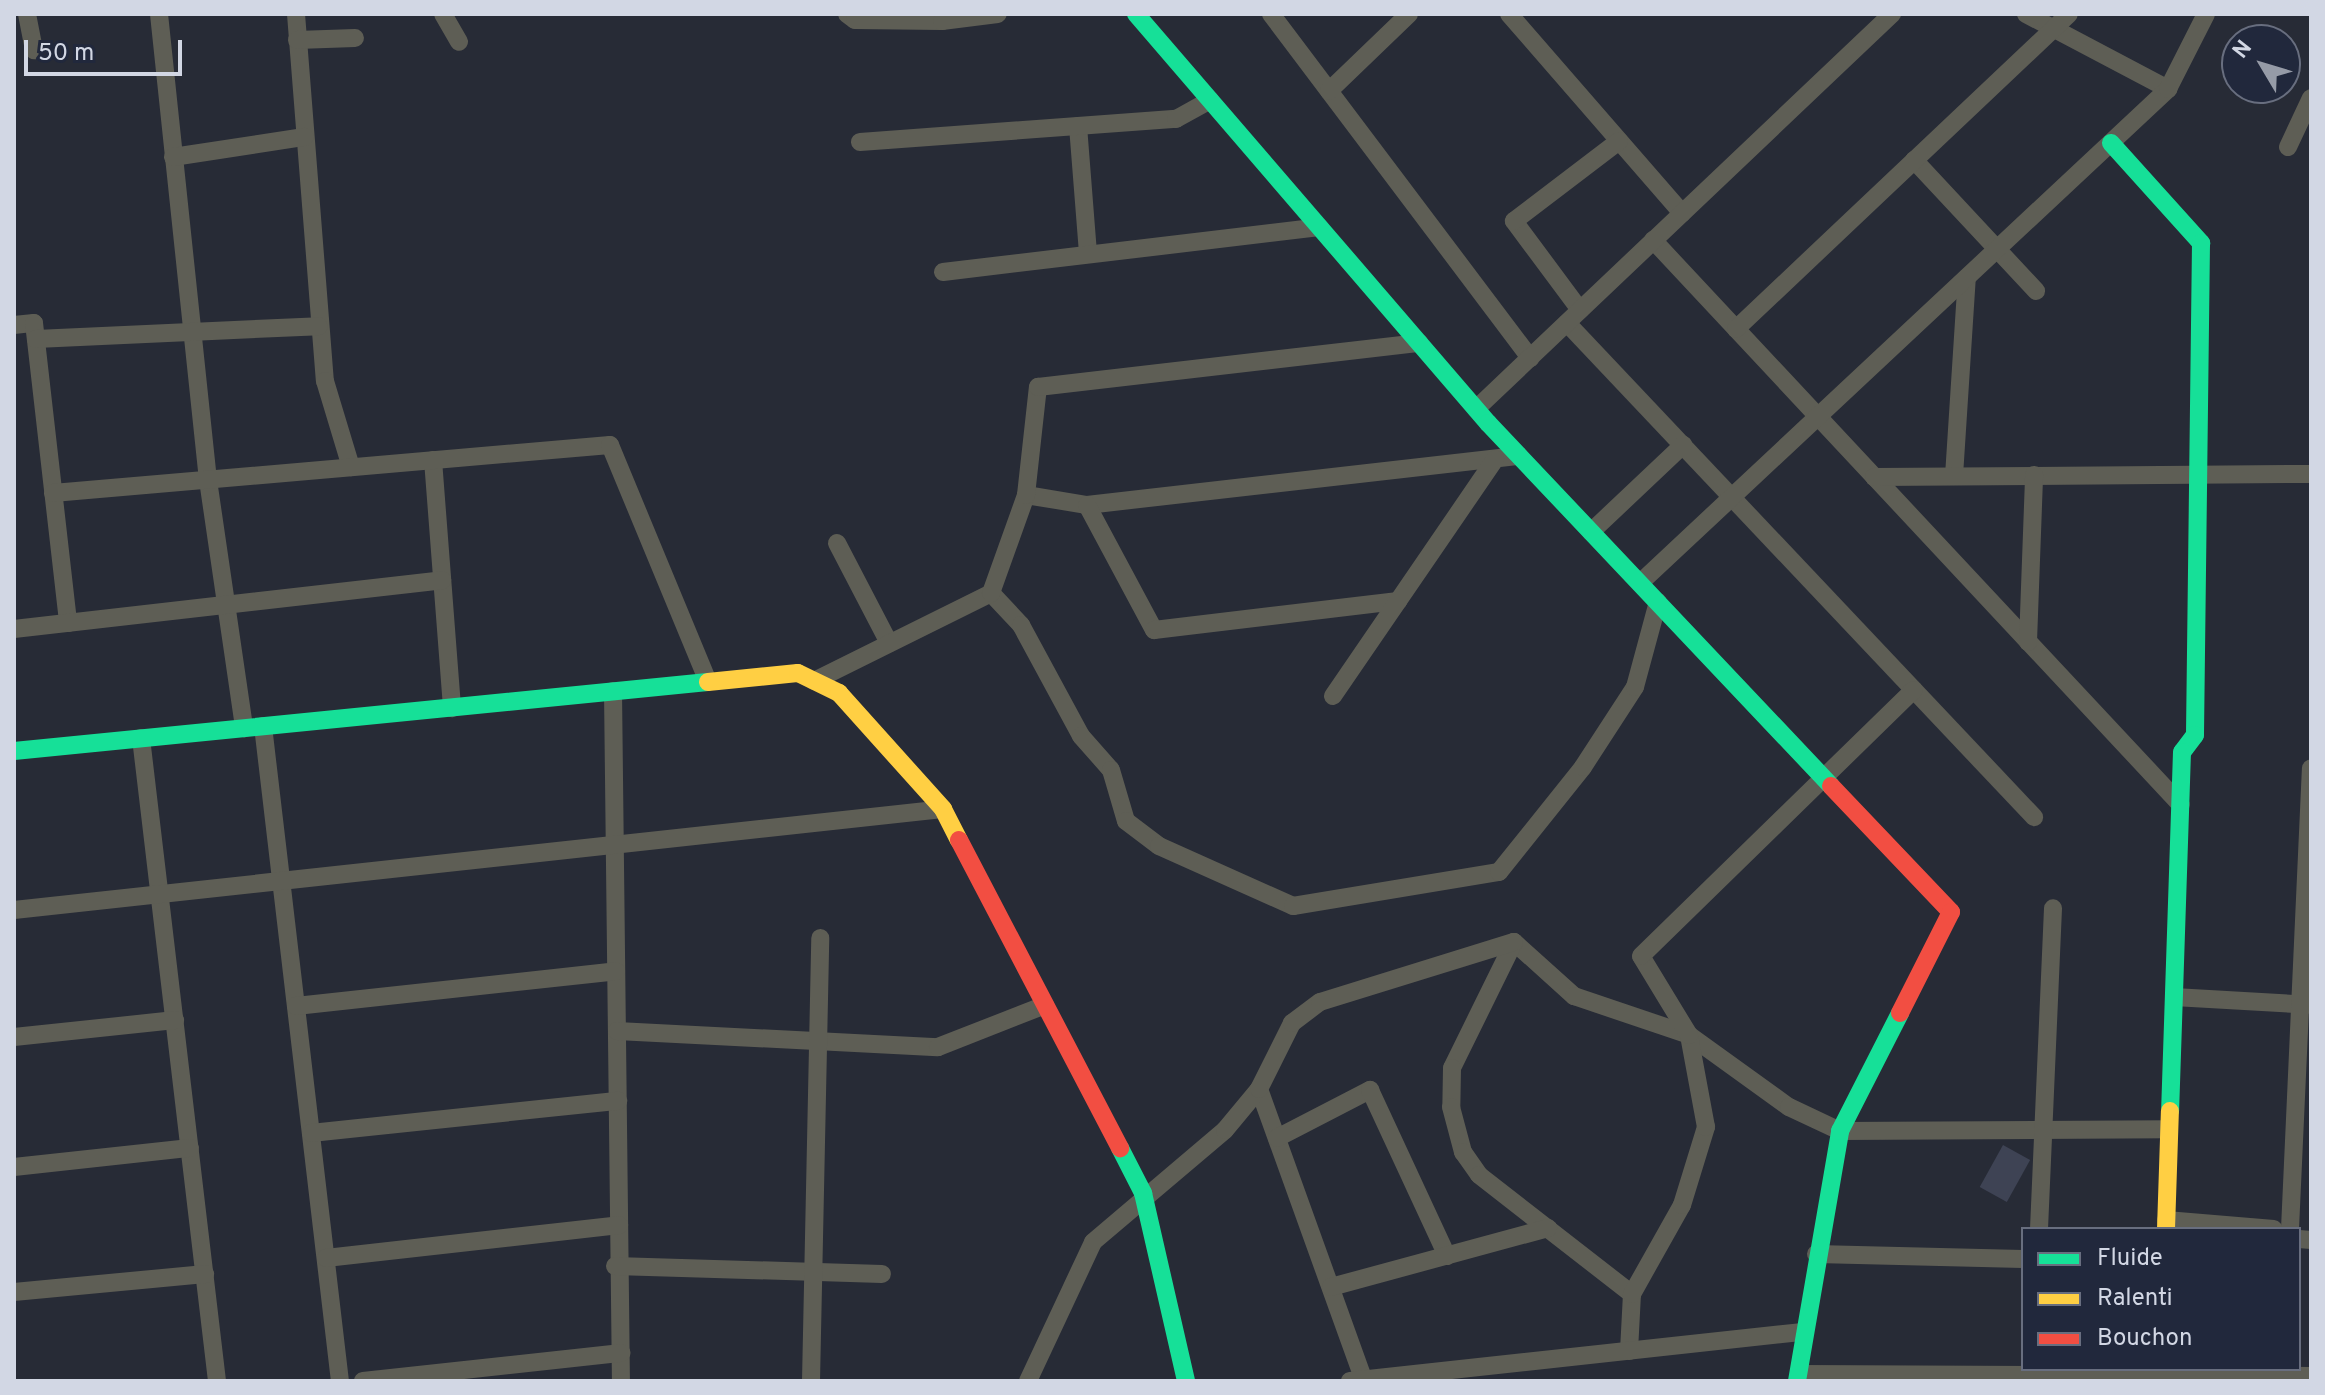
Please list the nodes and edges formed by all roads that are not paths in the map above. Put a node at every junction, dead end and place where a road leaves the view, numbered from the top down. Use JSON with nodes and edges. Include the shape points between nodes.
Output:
{"nodes":[{"id":1,"x":27,"y":14,"type":"edge"},
{"id":2,"x":159,"y":14,"type":"edge"},
{"id":3,"x":296,"y":14,"type":"edge"},
{"id":4,"x":443,"y":14,"type":"edge"},
{"id":5,"x":847,"y":14,"type":"edge"},
{"id":6,"x":998,"y":14,"type":"edge"},
{"id":7,"x":1136,"y":14,"type":"edge"},
{"id":8,"x":1271,"y":14,"type":"edge"},
{"id":9,"x":1409,"y":14,"type":"edge"},
{"id":10,"x":1509,"y":14,"type":"edge"},
{"id":11,"x":1892,"y":14,"type":"edge"},
{"id":12,"x":2026,"y":14,"type":"edge"},
{"id":13,"x":2069,"y":14,"type":"edge"},
{"id":14,"x":2206,"y":14,"type":"edge"},
{"id":15,"x":2054,"y":29,"type":"junction"},
{"id":16,"x":355,"y":38,"type":"dead end"},
{"id":17,"x":297,"y":40,"type":"junction"},
{"id":18,"x":459,"y":42,"type":"dead end"},
{"id":19,"x":34,"y":50,"type":"dead end"},
{"id":20,"x":2168,"y":89,"type":"junction"},
{"id":21,"x":1329,"y":91,"type":"junction"},
{"id":22,"x":2311,"y":98,"type":"edge"},
{"id":23,"x":1210,"y":100,"type":"junction"},
{"id":24,"x":1078,"y":126,"type":"junction"},
{"id":25,"x":304,"y":137,"type":"junction"},
{"id":26,"x":1619,"y":141,"type":"junction"},
{"id":27,"x":860,"y":142,"type":"dead end"},
{"id":28,"x":2111,"y":143,"type":"junction"},
{"id":29,"x":2288,"y":147,"type":"dead end"},
{"id":30,"x":173,"y":157,"type":"junction"},
{"id":31,"x":1914,"y":160,"type":"junction"},
{"id":32,"x":1682,"y":213,"type":"junction"},
{"id":33,"x":1319,"y":227,"type":"junction"},
{"id":34,"x":1653,"y":240,"type":"junction"},
{"id":35,"x":1997,"y":249,"type":"junction"},
{"id":36,"x":1088,"y":254,"type":"junction"},
{"id":37,"x":943,"y":272,"type":"dead end"},
{"id":38,"x":1967,"y":277,"type":"junction"},
{"id":39,"x":2036,"y":291,"type":"dead end"},
{"id":40,"x":1574,"y":316,"type":"junction"},
{"id":41,"x":14,"y":325,"type":"edge"},
{"id":42,"x":319,"y":326,"type":"junction"},
{"id":43,"x":1736,"y":329,"type":"junction"},
{"id":44,"x":192,"y":332,"type":"junction"},
{"id":45,"x":36,"y":339,"type":"junction"},
{"id":46,"x":1419,"y":343,"type":"junction"},
{"id":47,"x":1530,"y":358,"type":"junction"},
{"id":48,"x":1476,"y":409,"type":"junction"},
{"id":49,"x":1818,"y":417,"type":"junction"},
{"id":50,"x":1683,"y":445,"type":"junction"},
{"id":51,"x":1519,"y":456,"type":"junction"},
{"id":52,"x":1495,"y":459,"type":"junction"},
{"id":53,"x":433,"y":460,"type":"junction"},
{"id":54,"x":351,"y":467,"type":"junction"},
{"id":55,"x":2311,"y":474,"type":"edge"},
{"id":56,"x":2034,"y":475,"type":"junction"},
{"id":57,"x":2198,"y":475,"type":"junction"},
{"id":58,"x":1954,"y":476,"type":"junction"},
{"id":59,"x":1874,"y":477,"type":"junction"},
{"id":60,"x":208,"y":480,"type":"junction"},
{"id":61,"x":53,"y":493,"type":"junction"},
{"id":62,"x":1026,"y":495,"type":"junction"},
{"id":63,"x":1732,"y":497,"type":"junction"},
{"id":64,"x":1087,"y":505,"type":"junction"},
{"id":65,"x":1591,"y":532,"type":"junction"},
{"id":66,"x":837,"y":543,"type":"dead end"},
{"id":67,"x":442,"y":580,"type":"junction"},
{"id":68,"x":1640,"y":583,"type":"junction"},
{"id":69,"x":991,"y":593,"type":"junction"},
{"id":70,"x":1398,"y":601,"type":"junction"},
{"id":71,"x":1658,"y":602,"type":"junction"},
{"id":72,"x":227,"y":605,"type":"junction"},
{"id":73,"x":68,"y":623,"type":"junction"},
{"id":74,"x":14,"y":629,"type":"edge"},
{"id":75,"x":2028,"y":642,"type":"junction"},
{"id":76,"x":889,"y":643,"type":"junction"},
{"id":77,"x":814,"y":681,"type":"junction"},
{"id":78,"x":708,"y":682,"type":"junction"},
{"id":79,"x":1914,"y":690,"type":"junction"},
{"id":80,"x":613,"y":691,"type":"junction"},
{"id":81,"x":1333,"y":696,"type":"dead end"},
{"id":82,"x":452,"y":708,"type":"junction"},
{"id":83,"x":253,"y":727,"type":"junction"},
{"id":84,"x":141,"y":738,"type":"junction"},
{"id":85,"x":14,"y":751,"type":"edge"},
{"id":86,"x":2311,"y":768,"type":"edge"},
{"id":87,"x":1824,"y":777,"type":"junction"},
{"id":88,"x":2181,"y":805,"type":"junction"},
{"id":89,"x":943,"y":809,"type":"junction"},
{"id":90,"x":2034,"y":817,"type":"dead end"},
{"id":91,"x":614,"y":845,"type":"junction"},
{"id":92,"x":281,"y":881,"type":"junction"},
{"id":93,"x":2308,"y":888,"type":"edge"},
{"id":94,"x":160,"y":894,"type":"junction"},
{"id":95,"x":2053,"y":908,"type":"dead end"},
{"id":96,"x":14,"y":910,"type":"edge"},
{"id":97,"x":820,"y":938,"type":"dead end"},
{"id":98,"x":1514,"y":942,"type":"junction"},
{"id":99,"x":616,"y":971,"type":"junction"},
{"id":100,"x":2174,"y":997,"type":"junction"},
{"id":101,"x":1045,"y":1005,"type":"junction"},
{"id":102,"x":2306,"y":1005,"type":"edge"},
{"id":103,"x":296,"y":1006,"type":"junction"},
{"id":104,"x":175,"y":1020,"type":"junction"},
{"id":105,"x":617,"y":1031,"type":"junction"},
{"id":106,"x":1689,"y":1035,"type":"junction"},
{"id":107,"x":14,"y":1037,"type":"edge"},
{"id":108,"x":818,"y":1041,"type":"junction"},
{"id":109,"x":1259,"y":1089,"type":"junction"},
{"id":110,"x":618,"y":1101,"type":"junction"},
{"id":111,"x":2303,"y":1126,"type":"edge"},
{"id":112,"x":2169,"y":1129,"type":"junction"},
{"id":113,"x":2043,"y":1130,"type":"junction"},
{"id":114,"x":1840,"y":1131,"type":"junction"},
{"id":115,"x":311,"y":1133,"type":"junction"},
{"id":116,"x":1277,"y":1138,"type":"junction"},
{"id":117,"x":190,"y":1148,"type":"junction"},
{"id":118,"x":14,"y":1167,"type":"edge"},
{"id":119,"x":1143,"y":1193,"type":"junction"},
{"id":120,"x":619,"y":1225,"type":"junction"},
{"id":121,"x":2166,"y":1225,"type":"edge"},
{"id":122,"x":2039,"y":1227,"type":"edge"},
{"id":123,"x":2220,"y":1227,"type":"edge"},
{"id":124,"x":2290,"y":1227,"type":"edge"},
{"id":125,"x":1548,"y":1228,"type":"junction"},
{"id":126,"x":1816,"y":1254,"type":"junction"},
{"id":127,"x":1447,"y":1256,"type":"junction"},
{"id":128,"x":326,"y":1258,"type":"junction"},
{"id":129,"x":2021,"y":1259,"type":"edge"},
{"id":130,"x":617,"y":1266,"type":"junction"},
{"id":131,"x":814,"y":1272,"type":"junction"},
{"id":132,"x":205,"y":1274,"type":"junction"},
{"id":133,"x":882,"y":1274,"type":"dead end"},
{"id":134,"x":1331,"y":1287,"type":"junction"},
{"id":135,"x":14,"y":1292,"type":"edge"},
{"id":136,"x":1632,"y":1294,"type":"junction"},
{"id":137,"x":1800,"y":1332,"type":"junction"},
{"id":138,"x":1629,"y":1351,"type":"junction"},
{"id":139,"x":621,"y":1353,"type":"junction"},
{"id":140,"x":1522,"y":1372,"type":"edge"},
{"id":141,"x":2034,"y":1372,"type":"edge"},
{"id":142,"x":2161,"y":1372,"type":"edge"},
{"id":143,"x":2284,"y":1375,"type":"edge"},
{"id":144,"x":2311,"y":1376,"type":"edge"},
{"id":145,"x":1798,"y":1378,"type":"edge"},
{"id":146,"x":2240,"y":1378,"type":"edge"},
{"id":147,"x":1357,"y":1380,"type":"edge"},
{"id":148,"x":217,"y":1381,"type":"edge"},
{"id":149,"x":340,"y":1381,"type":"edge"},
{"id":150,"x":363,"y":1381,"type":"edge"},
{"id":151,"x":621,"y":1381,"type":"edge"},
{"id":152,"x":811,"y":1381,"type":"edge"},
{"id":153,"x":1028,"y":1381,"type":"edge"},
{"id":154,"x":1186,"y":1381,"type":"edge"}],
"edges":[{"from":1,"to":19,"type":"street"},
{"from":2,"to":30,"type":"street"},
{"from":3,"to":17,"type":"street"},
{"from":4,"to":18,"type":"street"},
{"from":5,"to":6,"type":"street","via":[[855,20],[942,21]]},
{"from":7,"to":23,"type":"street"},
{"from":8,"to":21,"type":"street"},
{"from":9,"to":21,"type":"street"},
{"from":10,"to":26,"type":"street"},
{"from":11,"to":32,"type":"street"},
{"from":12,"to":15,"type":"street"},
{"from":13,"to":15,"type":"street"},
{"from":14,"to":20,"type":"street"},
{"from":15,"to":20,"type":"street"},
{"from":15,"to":31,"type":"street"},
{"from":16,"to":17,"type":"street"},
{"from":17,"to":25,"type":"street"},
{"from":20,"to":28,"type":"street"},
{"from":21,"to":47,"type":"street"},
{"from":22,"to":29,"type":"street"},
{"from":23,"to":24,"type":"street","via":[[1176,119]]},
{"from":23,"to":33,"type":"street"},
{"from":24,"to":27,"type":"street"},
{"from":24,"to":36,"type":"street"},
{"from":25,"to":30,"type":"street"},
{"from":25,"to":42,"type":"street"},
{"from":26,"to":32,"type":"street"},
{"from":26,"to":40,"type":"street","via":[[1514,221]]},
{"from":28,"to":35,"type":"street"},
{"from":28,"to":57,"type":"street","via":[[2201,243]]},
{"from":30,"to":44,"type":"street"},
{"from":31,"to":35,"type":"street"},
{"from":31,"to":43,"type":"street"},
{"from":32,"to":34,"type":"street"},
{"from":33,"to":36,"type":"street"},
{"from":33,"to":46,"type":"street"},
{"from":34,"to":40,"type":"street"},
{"from":34,"to":43,"type":"street"},
{"from":35,"to":38,"type":"street"},
{"from":35,"to":39,"type":"street"},
{"from":36,"to":37,"type":"street"},
{"from":38,"to":49,"type":"street"},
{"from":38,"to":58,"type":"street"},
{"from":40,"to":47,"type":"street"},
{"from":40,"to":50,"type":"street"},
{"from":41,"to":45,"type":"street","via":[[34,323]]},
{"from":42,"to":44,"type":"street"},
{"from":42,"to":54,"type":"street","via":[[325,381]]},
{"from":43,"to":49,"type":"street"},
{"from":44,"to":45,"type":"street"},
{"from":44,"to":60,"type":"street"},
{"from":45,"to":61,"type":"street"},
{"from":46,"to":48,"type":"street"},
{"from":46,"to":62,"type":"street","via":[[1038,387]]},
{"from":47,"to":48,"type":"street"},
{"from":48,"to":51,"type":"street"},
{"from":49,"to":59,"type":"street"},
{"from":49,"to":63,"type":"street"},
{"from":50,"to":63,"type":"street"},
{"from":50,"to":65,"type":"street"},
{"from":51,"to":52,"type":"street"},
{"from":51,"to":65,"type":"street"},
{"from":52,"to":64,"type":"street"},
{"from":52,"to":70,"type":"street"},
{"from":53,"to":54,"type":"street"},
{"from":53,"to":67,"type":"street"},
{"from":53,"to":78,"type":"street","via":[[610,445]]},
{"from":54,"to":60,"type":"street"},
{"from":55,"to":57,"type":"street"},
{"from":56,"to":57,"type":"street"},
{"from":56,"to":58,"type":"street"},
{"from":56,"to":75,"type":"street"},
{"from":57,"to":88,"type":"street","via":[[2195,735],[2182,752]]},
{"from":58,"to":59,"type":"street"},
{"from":59,"to":75,"type":"street"},
{"from":60,"to":61,"type":"street"},
{"from":60,"to":72,"type":"street"},
{"from":61,"to":73,"type":"street"},
{"from":62,"to":64,"type":"street"},
{"from":62,"to":69,"type":"street"},
{"from":63,"to":68,"type":"street"},
{"from":63,"to":79,"type":"street"},
{"from":64,"to":70,"type":"street","via":[[1154,630]]},
{"from":65,"to":68,"type":"street"},
{"from":66,"to":76,"type":"street"},
{"from":67,"to":72,"type":"street"},
{"from":67,"to":82,"type":"street"},
{"from":68,"to":71,"type":"street"},
{"from":69,"to":71,"type":"street","via":[[1021,625],[1081,736],[1111,770],[1126,821],[1159,846],[1293,906],[1499,872],[1583,767],[1635,687]]},
{"from":69,"to":76,"type":"street"},
{"from":70,"to":81,"type":"street"},
{"from":71,"to":87,"type":"street"},
{"from":72,"to":73,"type":"street"},
{"from":72,"to":83,"type":"street"},
{"from":73,"to":74,"type":"street"},
{"from":75,"to":88,"type":"street"},
{"from":76,"to":77,"type":"street"},
{"from":77,"to":78,"type":"street","via":[[798,673]]},
{"from":77,"to":89,"type":"street","via":[[839,693]]},
{"from":78,"to":80,"type":"street"},
{"from":79,"to":87,"type":"street"},
{"from":79,"to":90,"type":"street"},
{"from":80,"to":82,"type":"street"},
{"from":80,"to":91,"type":"street"},
{"from":82,"to":83,"type":"street"},
{"from":83,"to":84,"type":"street"},
{"from":83,"to":92,"type":"street"},
{"from":84,"to":85,"type":"street"},
{"from":84,"to":94,"type":"street"},
{"from":86,"to":93,"type":"street"},
{"from":87,"to":106,"type":"street","via":[[1641,956]]},
{"from":87,"to":114,"type":"street","via":[[1951,912]]},
{"from":88,"to":100,"type":"street"},
{"from":89,"to":91,"type":"street"},
{"from":89,"to":101,"type":"street"},
{"from":91,"to":92,"type":"street"},
{"from":91,"to":99,"type":"street"},
{"from":92,"to":94,"type":"street"},
{"from":92,"to":103,"type":"street"},
{"from":93,"to":102,"type":"street"},
{"from":94,"to":96,"type":"street"},
{"from":94,"to":104,"type":"street"},
{"from":95,"to":113,"type":"street"},
{"from":97,"to":108,"type":"street"},
{"from":98,"to":106,"type":"street","via":[[1574,996]]},
{"from":98,"to":109,"type":"street","via":[[1320,1002],[1292,1023]]},
{"from":98,"to":125,"type":"street","via":[[1464,1034],[1452,1068],[1451,1107],[1463,1152],[1479,1175]]},
{"from":99,"to":103,"type":"street"},
{"from":99,"to":105,"type":"street"},
{"from":100,"to":102,"type":"street"},
{"from":100,"to":112,"type":"street"},
{"from":101,"to":108,"type":"street","via":[[938,1047]]},
{"from":101,"to":119,"type":"street"},
{"from":102,"to":111,"type":"street"},
{"from":103,"to":115,"type":"street"},
{"from":104,"to":107,"type":"street"},
{"from":104,"to":117,"type":"street"},
{"from":105,"to":108,"type":"street"},
{"from":105,"to":110,"type":"street"},
{"from":106,"to":114,"type":"street","via":[[1789,1107]]},
{"from":106,"to":136,"type":"street","via":[[1706,1127],[1701,1156]]},
{"from":108,"to":131,"type":"street"},
{"from":109,"to":116,"type":"street"},
{"from":109,"to":119,"type":"street","via":[[1225,1130]]},
{"from":110,"to":115,"type":"street"},
{"from":110,"to":120,"type":"street"},
{"from":111,"to":124,"type":"street"},
{"from":112,"to":113,"type":"street"},
{"from":112,"to":121,"type":"street"},
{"from":113,"to":114,"type":"street"},
{"from":113,"to":122,"type":"street"},
{"from":114,"to":126,"type":"street"},
{"from":115,"to":128,"type":"street"},
{"from":116,"to":127,"type":"street","via":[[1370,1090]]},
{"from":116,"to":134,"type":"street"},
{"from":117,"to":118,"type":"street"},
{"from":117,"to":132,"type":"street"},
{"from":119,"to":153,"type":"street","via":[[1082,1259],[1058,1327]]},
{"from":119,"to":154,"type":"street"},
{"from":120,"to":128,"type":"street"},
{"from":120,"to":130,"type":"street"},
{"from":121,"to":123,"type":"street"},
{"from":125,"to":127,"type":"street"},
{"from":125,"to":136,"type":"street"},
{"from":126,"to":129,"type":"street"},
{"from":126,"to":137,"type":"street"},
{"from":127,"to":134,"type":"street"},
{"from":128,"to":149,"type":"street"},
{"from":130,"to":131,"type":"street"},
{"from":130,"to":139,"type":"street"},
{"from":131,"to":133,"type":"street"},
{"from":131,"to":152,"type":"street"},
{"from":132,"to":135,"type":"street"},
{"from":132,"to":148,"type":"street"},
{"from":134,"to":147,"type":"street"},
{"from":136,"to":138,"type":"street"},
{"from":137,"to":138,"type":"street"},
{"from":137,"to":145,"type":"street"},
{"from":138,"to":140,"type":"street"},
{"from":139,"to":150,"type":"street"},
{"from":139,"to":151,"type":"street"},
{"from":140,"to":147,"type":"street"},
{"from":141,"to":142,"type":"street"},
{"from":141,"to":145,"type":"street"},
{"from":142,"to":146,"type":"street"},
{"from":143,"to":144,"type":"street"},
{"from":143,"to":146,"type":"street"}]}
